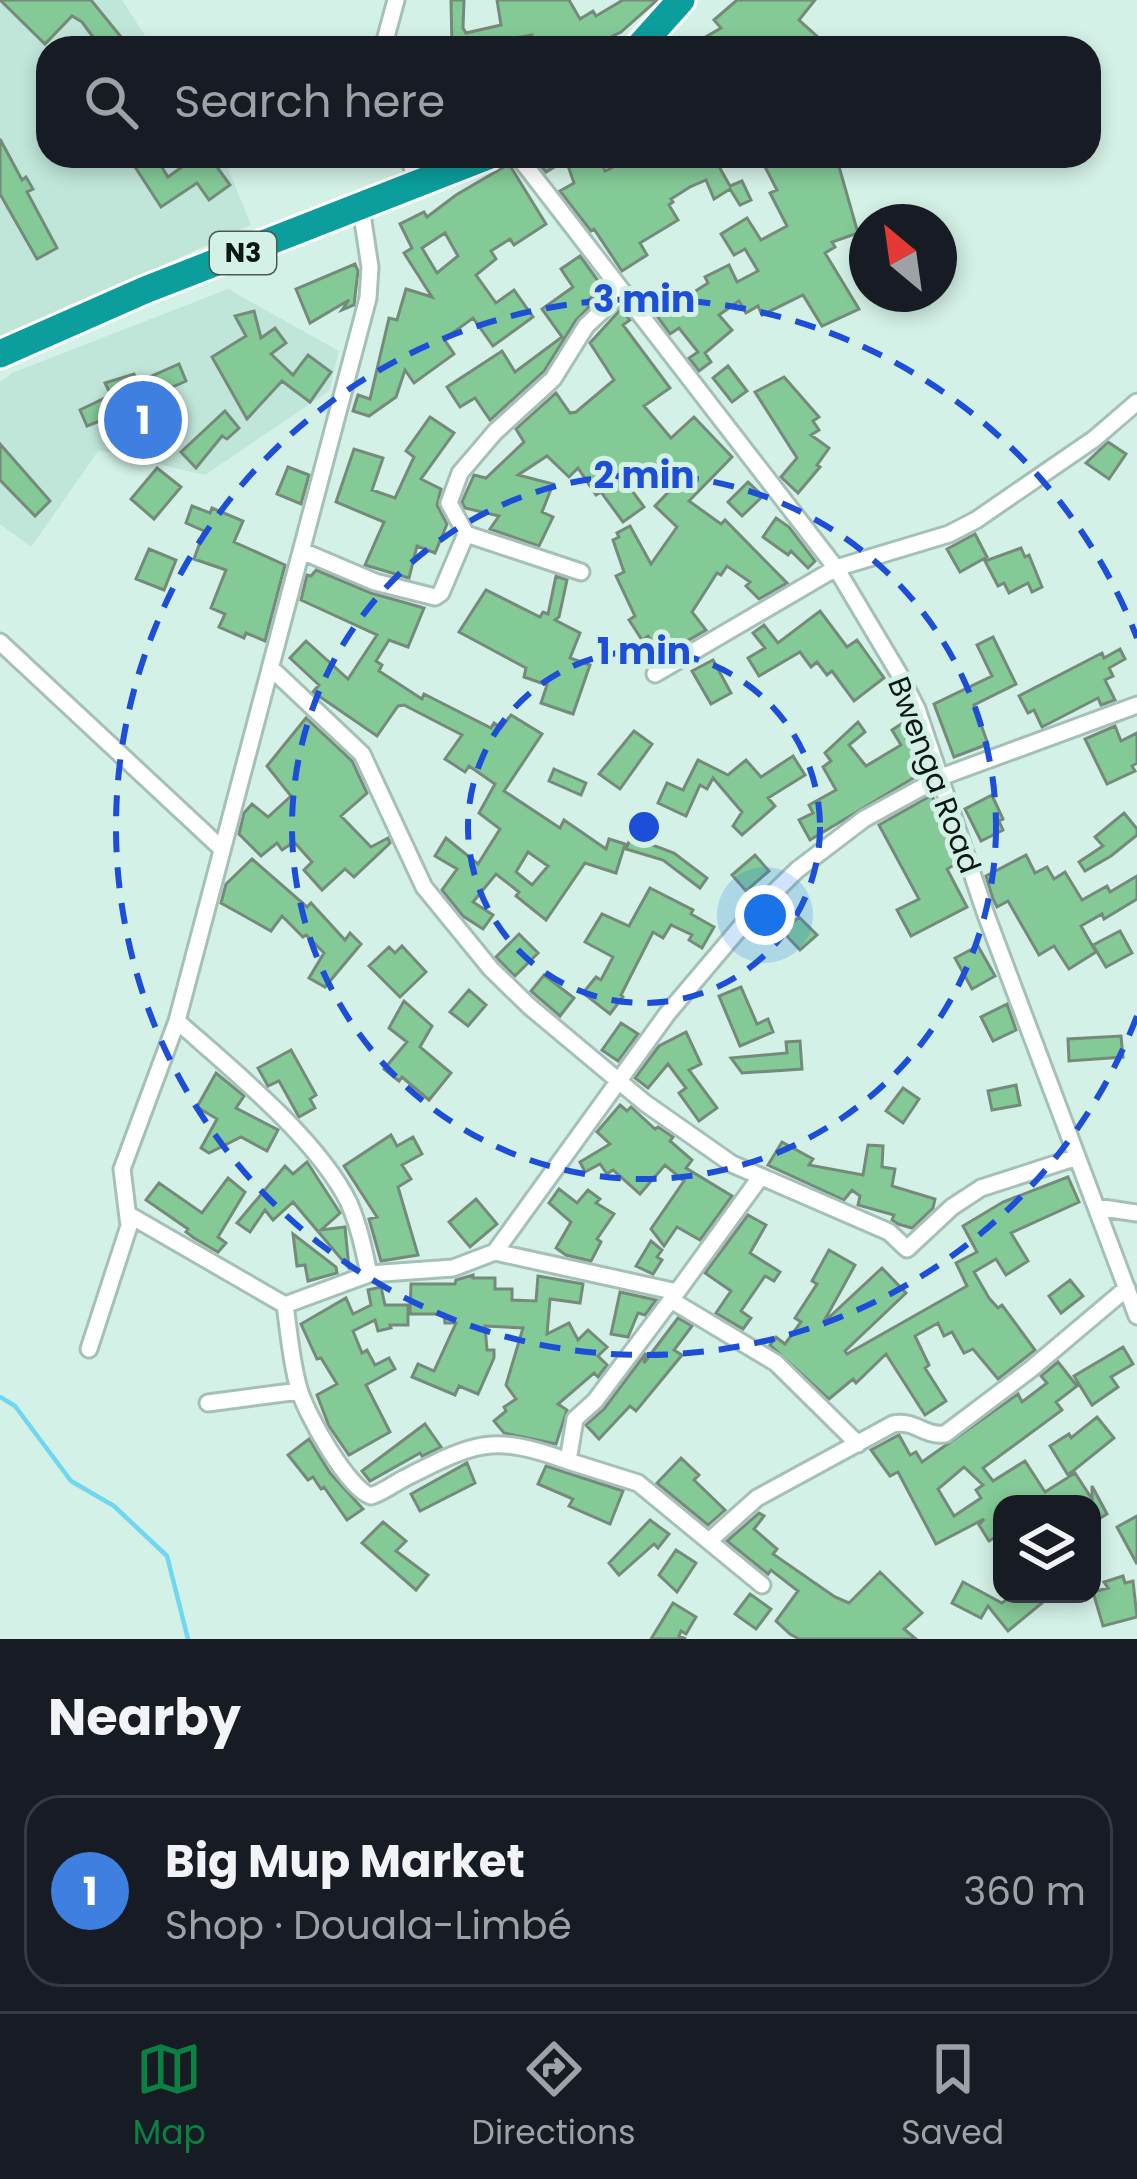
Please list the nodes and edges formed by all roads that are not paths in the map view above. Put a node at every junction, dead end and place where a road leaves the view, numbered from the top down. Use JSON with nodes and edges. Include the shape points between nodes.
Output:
{"nodes":[{"id":1,"x":396,"y":0,"type":"edge"},
{"id":2,"x":681,"y":0,"type":"edge"},
{"id":3,"x":386,"y":36,"type":"edge"},
{"id":4,"x":649,"y":36,"type":"edge"},
{"id":5,"x":412,"y":168,"type":"edge"},
{"id":6,"x":460,"y":168,"type":"edge"},
{"id":7,"x":527,"y":168,"type":"edge"},
{"id":8,"x":419,"y":186,"type":"junction"},
{"id":9,"x":361,"y":208,"type":"junction"},
{"id":10,"x":622,"y":292,"type":"junction"},
{"id":11,"x":0,"y":354,"type":"edge"},
{"id":12,"x":1137,"y":402,"type":"edge"},
{"id":13,"x":466,"y":534,"type":"junction"},
{"id":14,"x":302,"y":551,"type":"junction"},
{"id":15,"x":836,"y":568,"type":"junction"},
{"id":16,"x":581,"y":572,"type":"dead end"},
{"id":17,"x":0,"y":642,"type":"edge"},
{"id":18,"x":272,"y":669,"type":"junction"},
{"id":19,"x":655,"y":674,"type":"dead end"},
{"id":20,"x":1137,"y":705,"type":"edge"},
{"id":21,"x":941,"y":777,"type":"junction"},
{"id":22,"x":222,"y":849,"type":"junction"},
{"id":23,"x":177,"y":1021,"type":"junction"},
{"id":24,"x":619,"y":1082,"type":"junction"},
{"id":25,"x":1077,"y":1157,"type":"junction"},
{"id":26,"x":759,"y":1179,"type":"junction"},
{"id":27,"x":1096,"y":1207,"type":"junction"},
{"id":28,"x":1137,"y":1214,"type":"edge"},
{"id":29,"x":130,"y":1216,"type":"junction"},
{"id":30,"x":495,"y":1252,"type":"junction"},
{"id":31,"x":369,"y":1274,"type":"junction"},
{"id":32,"x":1126,"y":1288,"type":"junction"},
{"id":33,"x":674,"y":1296,"type":"junction"},
{"id":34,"x":285,"y":1304,"type":"junction"},
{"id":35,"x":1137,"y":1316,"type":"edge"},
{"id":36,"x":89,"y":1349,"type":"dead end"},
{"id":37,"x":299,"y":1391,"type":"junction"},
{"id":38,"x":208,"y":1402,"type":"dead end"},
{"id":39,"x":858,"y":1444,"type":"junction"},
{"id":40,"x":568,"y":1461,"type":"junction"},
{"id":41,"x":709,"y":1541,"type":"junction"},
{"id":42,"x":762,"y":1585,"type":"dead end"}],
"edges":[{"from":1,"to":3,"type":"street"},
{"from":2,"to":4,"type":"highway"},
{"from":5,"to":8,"type":"street"},
{"from":6,"to":8,"type":"highway","number":"N3"},
{"from":7,"to":10,"type":"street","name":"Bwenga Road"},
{"from":8,"to":9,"type":"highway","number":"N3"},
{"from":9,"to":11,"type":"highway","number":"N3"},
{"from":9,"to":14,"type":"street","via":[[368,298]]},
{"from":10,"to":13,"type":"street","via":[[586,326],[561,370],[460,473],[449,503]]},
{"from":10,"to":15,"type":"street","name":"Bwenga Road"},
{"from":12,"to":15,"type":"street","via":[[976,520]]},
{"from":13,"to":14,"type":"street","via":[[435,597]]},
{"from":13,"to":16,"type":"street"},
{"from":14,"to":18,"type":"street"},
{"from":15,"to":19,"type":"street"},
{"from":15,"to":21,"type":"street","name":"Bwenga Road","via":[[916,709]]},
{"from":17,"to":22,"type":"street"},
{"from":18,"to":22,"type":"street"},
{"from":18,"to":24,"type":"street","via":[[362,754],[442,914],[529,1006]]},
{"from":20,"to":21,"type":"street"},
{"from":21,"to":24,"type":"street","via":[[852,827],[797,870],[704,968]]},
{"from":21,"to":25,"type":"street","name":"Bwenga Road"},
{"from":22,"to":23,"type":"street"},
{"from":23,"to":29,"type":"street","via":[[122,1169]]},
{"from":23,"to":31,"type":"street","via":[[333,1176],[358,1225]]},
{"from":24,"to":26,"type":"street"},
{"from":24,"to":30,"type":"street"},
{"from":25,"to":26,"type":"street","via":[[981,1188],[907,1249],[889,1232]]},
{"from":25,"to":27,"type":"street","name":"Bwenga Road"},
{"from":26,"to":33,"type":"street"},
{"from":27,"to":28,"type":"street"},
{"from":27,"to":32,"type":"street","name":"Bwenga Road"},
{"from":29,"to":34,"type":"street"},
{"from":29,"to":36,"type":"street"},
{"from":30,"to":31,"type":"street","via":[[453,1268]]},
{"from":30,"to":33,"type":"street"},
{"from":31,"to":34,"type":"street"},
{"from":32,"to":35,"type":"street","name":"Bwenga Road"},
{"from":32,"to":39,"type":"street","via":[[945,1434],[904,1421]]},
{"from":33,"to":39,"type":"street","via":[[776,1363]]},
{"from":33,"to":40,"type":"street","via":[[575,1419]]},
{"from":34,"to":37,"type":"street"},
{"from":37,"to":38,"type":"street"},
{"from":37,"to":40,"type":"street","via":[[367,1496],[488,1442]]},
{"from":39,"to":41,"type":"street","via":[[758,1498]]},
{"from":40,"to":41,"type":"street","via":[[638,1483]]},
{"from":41,"to":42,"type":"street"}]}
